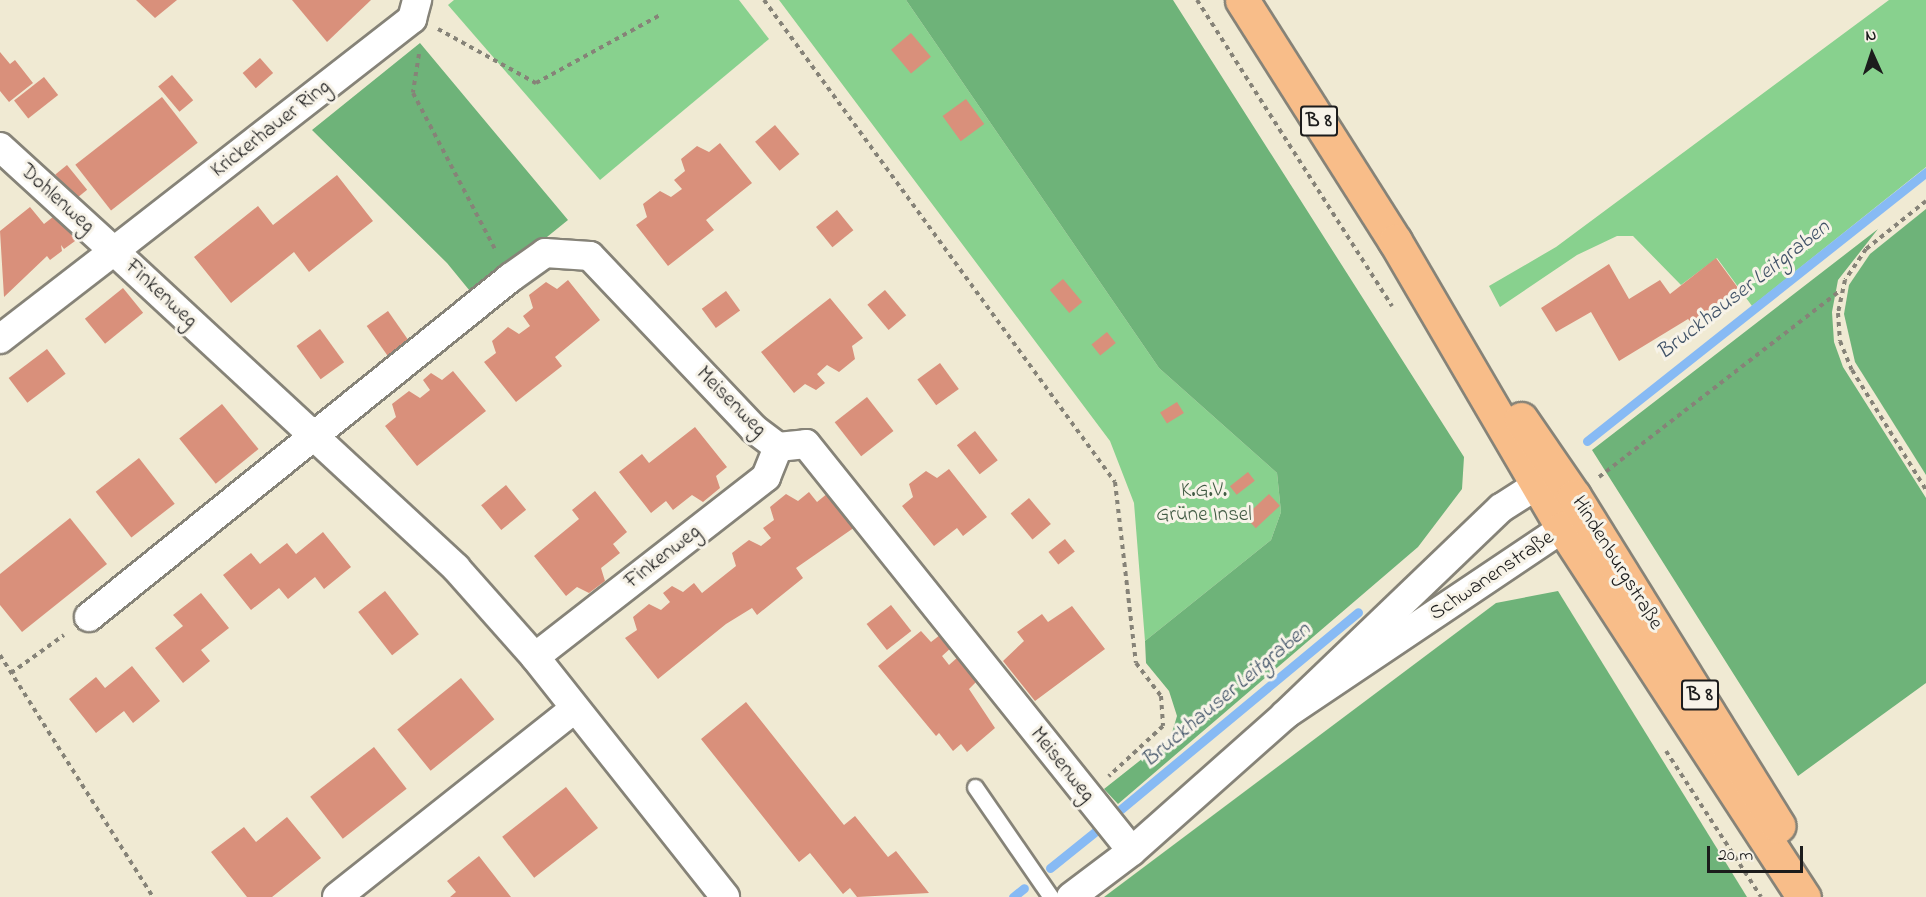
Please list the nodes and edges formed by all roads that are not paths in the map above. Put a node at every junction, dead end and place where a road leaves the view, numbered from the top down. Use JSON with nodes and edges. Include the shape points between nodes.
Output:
{"nodes":[{"id":1,"x":1242,"y":0,"type":"edge"},
{"id":2,"x":415,"y":9,"type":"edge"},
{"id":3,"x":0,"y":147,"type":"edge"},
{"id":4,"x":1395,"y":241,"type":"junction"},
{"id":5,"x":114,"y":251,"type":"junction"},
{"id":6,"x":0,"y":339,"type":"edge"},
{"id":7,"x":314,"y":435,"type":"junction"},
{"id":8,"x":778,"y":447,"type":"junction"},
{"id":9,"x":1537,"y":485,"type":"junction"},
{"id":10,"x":1574,"y":496,"type":"junction"},
{"id":11,"x":1563,"y":528,"type":"junction"},
{"id":12,"x":88,"y":617,"type":"road end"},
{"id":13,"x":535,"y":657,"type":"junction"},
{"id":14,"x":574,"y":709,"type":"junction"},
{"id":15,"x":1285,"y":715,"type":"junction"},
{"id":16,"x":975,"y":787,"type":"dead end"},
{"id":17,"x":1132,"y":850,"type":"junction"},
{"id":18,"x":337,"y":897,"type":"edge"},
{"id":19,"x":726,"y":897,"type":"edge"},
{"id":20,"x":1051,"y":897,"type":"edge"},
{"id":21,"x":1071,"y":897,"type":"edge"},
{"id":22,"x":1804,"y":897,"type":"edge"},
{"id":23,"x":1820,"y":897,"type":"edge"}],
"edges":[{"from":1,"to":4,"type":"main road","name":"Hindenburgstraße","number":"B 8"},
{"from":2,"to":5,"type":"street","name":"Krickerhauer Ring"},
{"from":3,"to":5,"type":"street","name":"Dohlenweg"},
{"from":4,"to":9,"type":"main road","name":"Hindenburgstraße","number":"B 8"},
{"from":4,"to":10,"type":"main road","name":"Hindenburgstraße","number":"B 8"},
{"from":5,"to":6,"type":"street","name":"Finkenweg"},
{"from":5,"to":7,"type":"street","name":"Finkenweg"},
{"from":7,"to":8,"type":"street","name":"Meisenweg","via":[[545,253],[590,256],[754,429]]},
{"from":7,"to":12,"type":"street"},
{"from":7,"to":13,"type":"street","name":"Finkenweg","via":[[456,568]]},
{"from":8,"to":13,"type":"street","name":"Finkenweg","via":[[766,477]]},
{"from":8,"to":17,"type":"street","name":"Meisenweg","via":[[806,444]]},
{"from":9,"to":10,"type":"street"},
{"from":9,"to":11,"type":"main road","name":"Hindenburgstraße","number":"B 8"},
{"from":9,"to":15,"type":"street","name":"Schwanenstraße","via":[[1501,508]]},
{"from":10,"to":11,"type":"street","name":"Schwanenstraße"},
{"from":10,"to":23,"type":"main road","name":"Hindenburgstraße","number":"B 8","via":[[1743,763]]},
{"from":11,"to":15,"type":"street","name":"Schwanenstraße"},
{"from":11,"to":22,"type":"main road","name":"Hindenburgstraße","number":"B 8"},
{"from":13,"to":14,"type":"street","name":"Finkenweg"},
{"from":14,"to":18,"type":"street"},
{"from":14,"to":19,"type":"street","name":"Finkenweg"},
{"from":15,"to":17,"type":"street","name":"Schwanenstraße"},
{"from":16,"to":20,"type":"lane"},
{"from":17,"to":21,"type":"street","name":"Schwanenstraße"}]}
